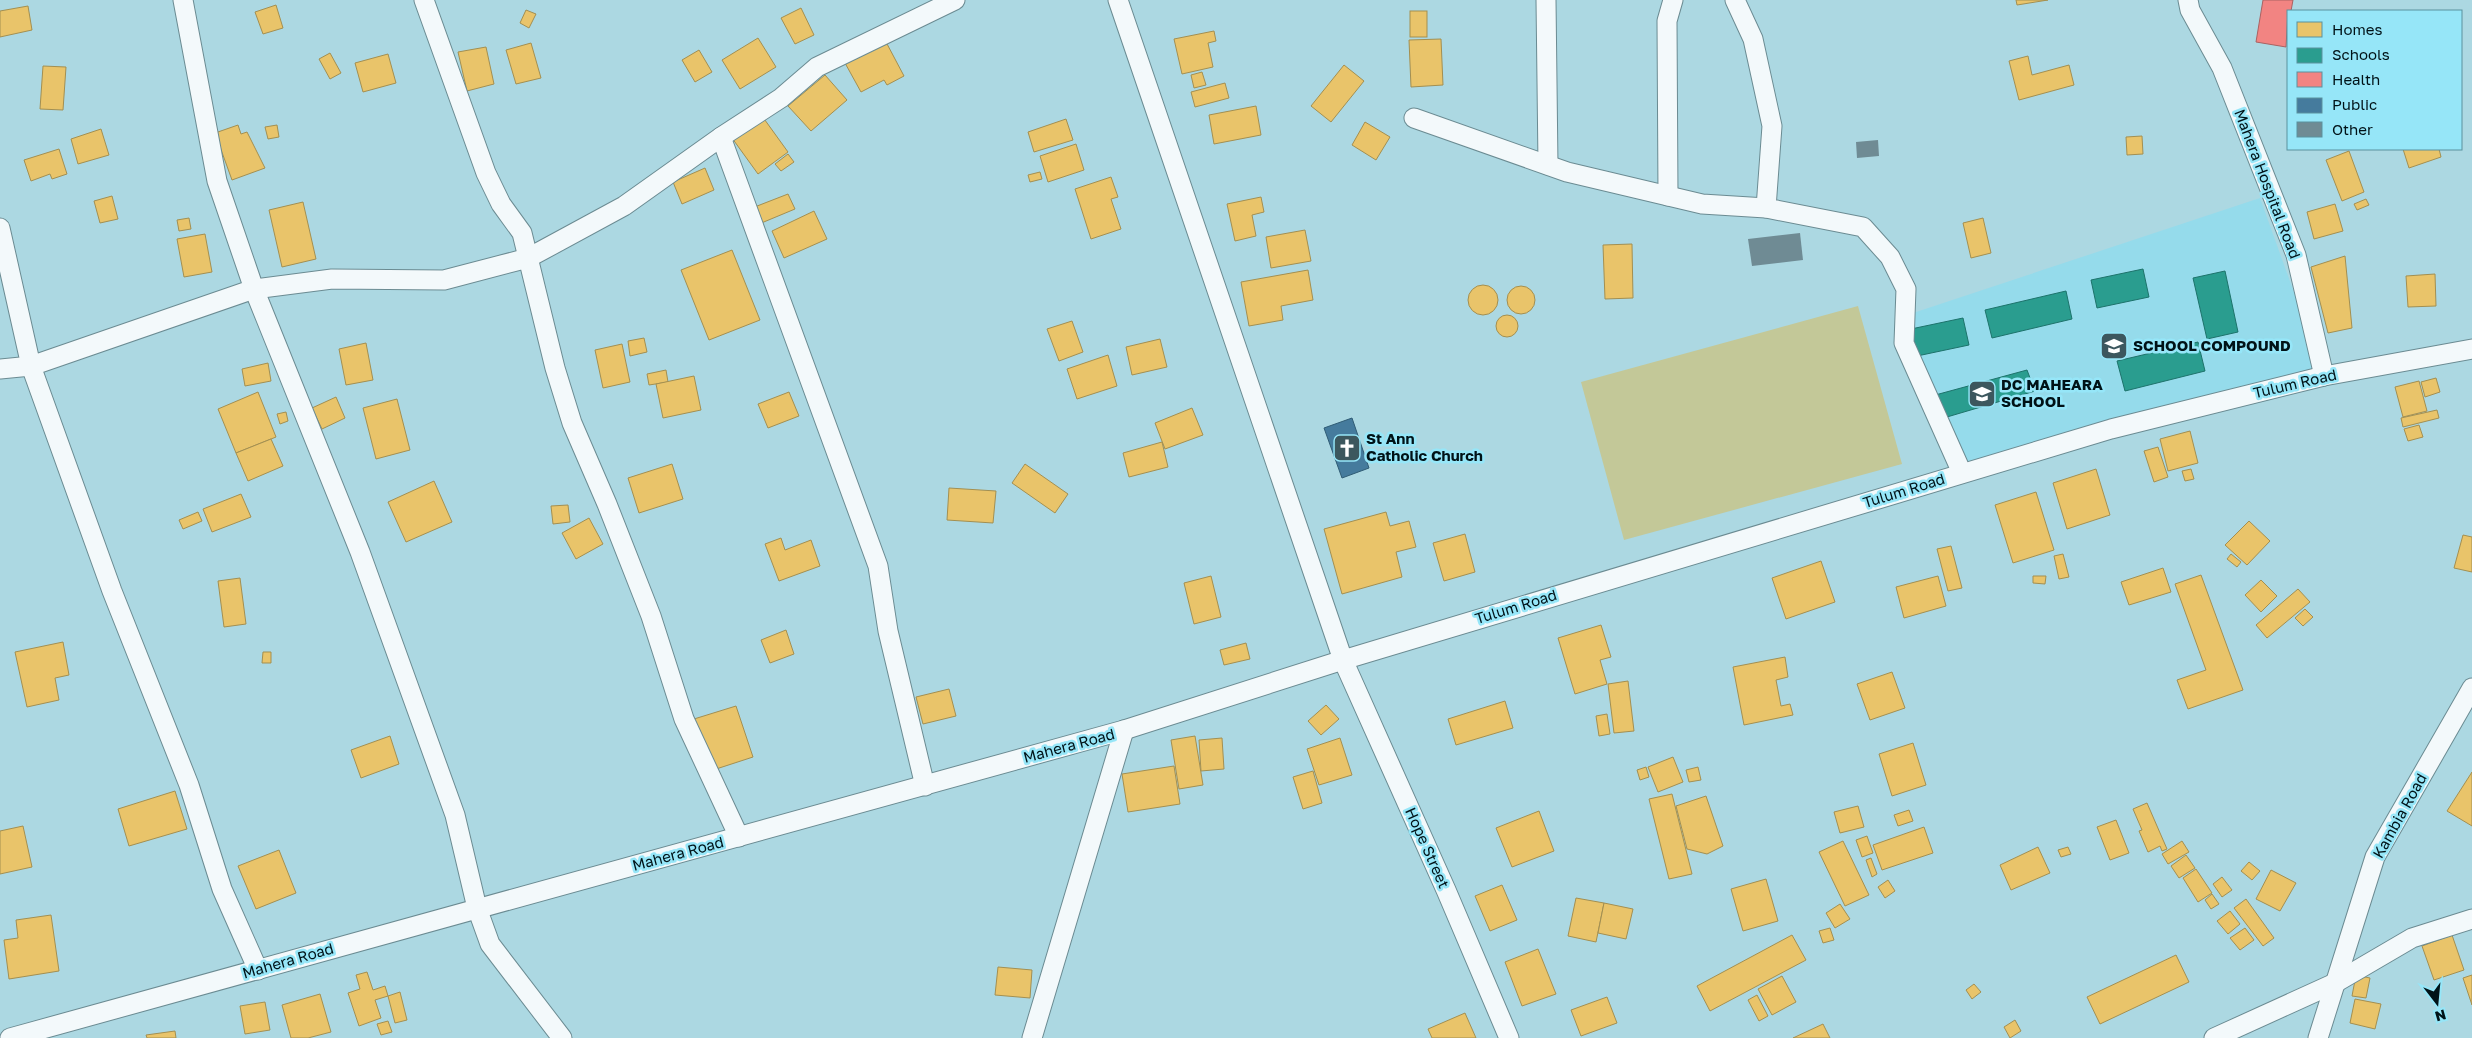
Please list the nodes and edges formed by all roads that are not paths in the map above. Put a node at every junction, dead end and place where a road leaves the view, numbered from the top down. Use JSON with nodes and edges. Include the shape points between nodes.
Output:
{"nodes":[{"id":1,"x":183,"y":0,"type":"edge"},
{"id":2,"x":424,"y":0,"type":"edge"},
{"id":3,"x":955,"y":0,"type":"edge"},
{"id":4,"x":1118,"y":0,"type":"edge"},
{"id":5,"x":1546,"y":0,"type":"edge"},
{"id":6,"x":1673,"y":0,"type":"edge"},
{"id":7,"x":1735,"y":0,"type":"edge"},
{"id":8,"x":2188,"y":0,"type":"edge"},
{"id":9,"x":1414,"y":118,"type":"dead end"},
{"id":10,"x":721,"y":137,"type":"junction"},
{"id":11,"x":1548,"y":165,"type":"junction"},
{"id":12,"x":1668,"y":196,"type":"junction"},
{"id":13,"x":1766,"y":208,"type":"junction"},
{"id":14,"x":0,"y":228,"type":"edge"},
{"id":15,"x":528,"y":258,"type":"junction"},
{"id":16,"x":254,"y":289,"type":"junction"},
{"id":17,"x":2472,"y":349,"type":"edge"},
{"id":18,"x":31,"y":366,"type":"junction"},
{"id":19,"x":0,"y":369,"type":"edge"},
{"id":20,"x":2324,"y":376,"type":"junction"},
{"id":21,"x":1962,"y":474,"type":"junction"},
{"id":22,"x":1343,"y":660,"type":"junction"},
{"id":23,"x":2472,"y":688,"type":"edge"},
{"id":24,"x":1124,"y":730,"type":"junction"},
{"id":25,"x":924,"y":786,"type":"junction"},
{"id":26,"x":739,"y":837,"type":"junction"},
{"id":27,"x":476,"y":908,"type":"junction"},
{"id":28,"x":2472,"y":919,"type":"edge"},
{"id":29,"x":258,"y":970,"type":"junction"},
{"id":30,"x":2335,"y":983,"type":"junction"},
{"id":31,"x":10,"y":1038,"type":"edge"},
{"id":32,"x":562,"y":1038,"type":"edge"},
{"id":33,"x":1032,"y":1038,"type":"edge"},
{"id":34,"x":1509,"y":1038,"type":"edge"},
{"id":35,"x":2214,"y":1038,"type":"edge"},
{"id":36,"x":2318,"y":1038,"type":"edge"}],
"edges":[{"from":1,"to":16,"type":"street","via":[[217,182]]},
{"from":2,"to":15,"type":"street","via":[[486,174],[501,204],[522,233]]},
{"from":3,"to":10,"type":"street","via":[[817,67],[781,98]]},
{"from":4,"to":22,"type":"street","name":"Hope Street"},
{"from":5,"to":11,"type":"street"},
{"from":6,"to":12,"type":"street","via":[[1667,21]]},
{"from":7,"to":13,"type":"street","via":[[1753,39],[1772,126]]},
{"from":8,"to":20,"type":"street","name":"Mahera Hospital Road","via":[[2190,10],[2222,68],[2296,255]]},
{"from":9,"to":11,"type":"street"},
{"from":10,"to":15,"type":"street","via":[[624,206]]},
{"from":10,"to":25,"type":"street","via":[[878,566],[888,631]]},
{"from":11,"to":12,"type":"street"},
{"from":12,"to":13,"type":"street","via":[[1702,204]]},
{"from":13,"to":21,"type":"street","via":[[1863,227],[1890,257],[1906,289],[1904,343]]},
{"from":14,"to":18,"type":"street"},
{"from":15,"to":16,"type":"street","via":[[444,280],[332,279]]},
{"from":15,"to":26,"type":"street","via":[[572,423],[651,616],[684,718]]},
{"from":16,"to":18,"type":"street"},
{"from":16,"to":27,"type":"street","via":[[360,552],[455,815]]},
{"from":17,"to":20,"type":"street","name":"Tulum Road"},
{"from":18,"to":19,"type":"street"},
{"from":18,"to":29,"type":"street","via":[[112,591],[189,785],[222,889]]},
{"from":20,"to":21,"type":"street","name":"Tulum Road","via":[[2111,429]]},
{"from":21,"to":22,"type":"street","name":"Tulum Road"},
{"from":22,"to":24,"type":"street","name":"Mahera Road"},
{"from":22,"to":34,"type":"street","name":"Hope Street"},
{"from":23,"to":30,"type":"street","name":"Kambia Road","via":[[2375,857]]},
{"from":24,"to":25,"type":"street","name":"Mahera Road"},
{"from":24,"to":33,"type":"street"},
{"from":25,"to":26,"type":"street","name":"Mahera Road"},
{"from":26,"to":27,"type":"street","name":"Mahera Road"},
{"from":27,"to":29,"type":"street","name":"Mahera Road"},
{"from":27,"to":32,"type":"street","via":[[490,944]]},
{"from":28,"to":30,"type":"street","via":[[2412,938]]},
{"from":29,"to":31,"type":"street","name":"Mahera Road"},
{"from":30,"to":35,"type":"street"},
{"from":30,"to":36,"type":"street","name":"Kambia Road"}]}
